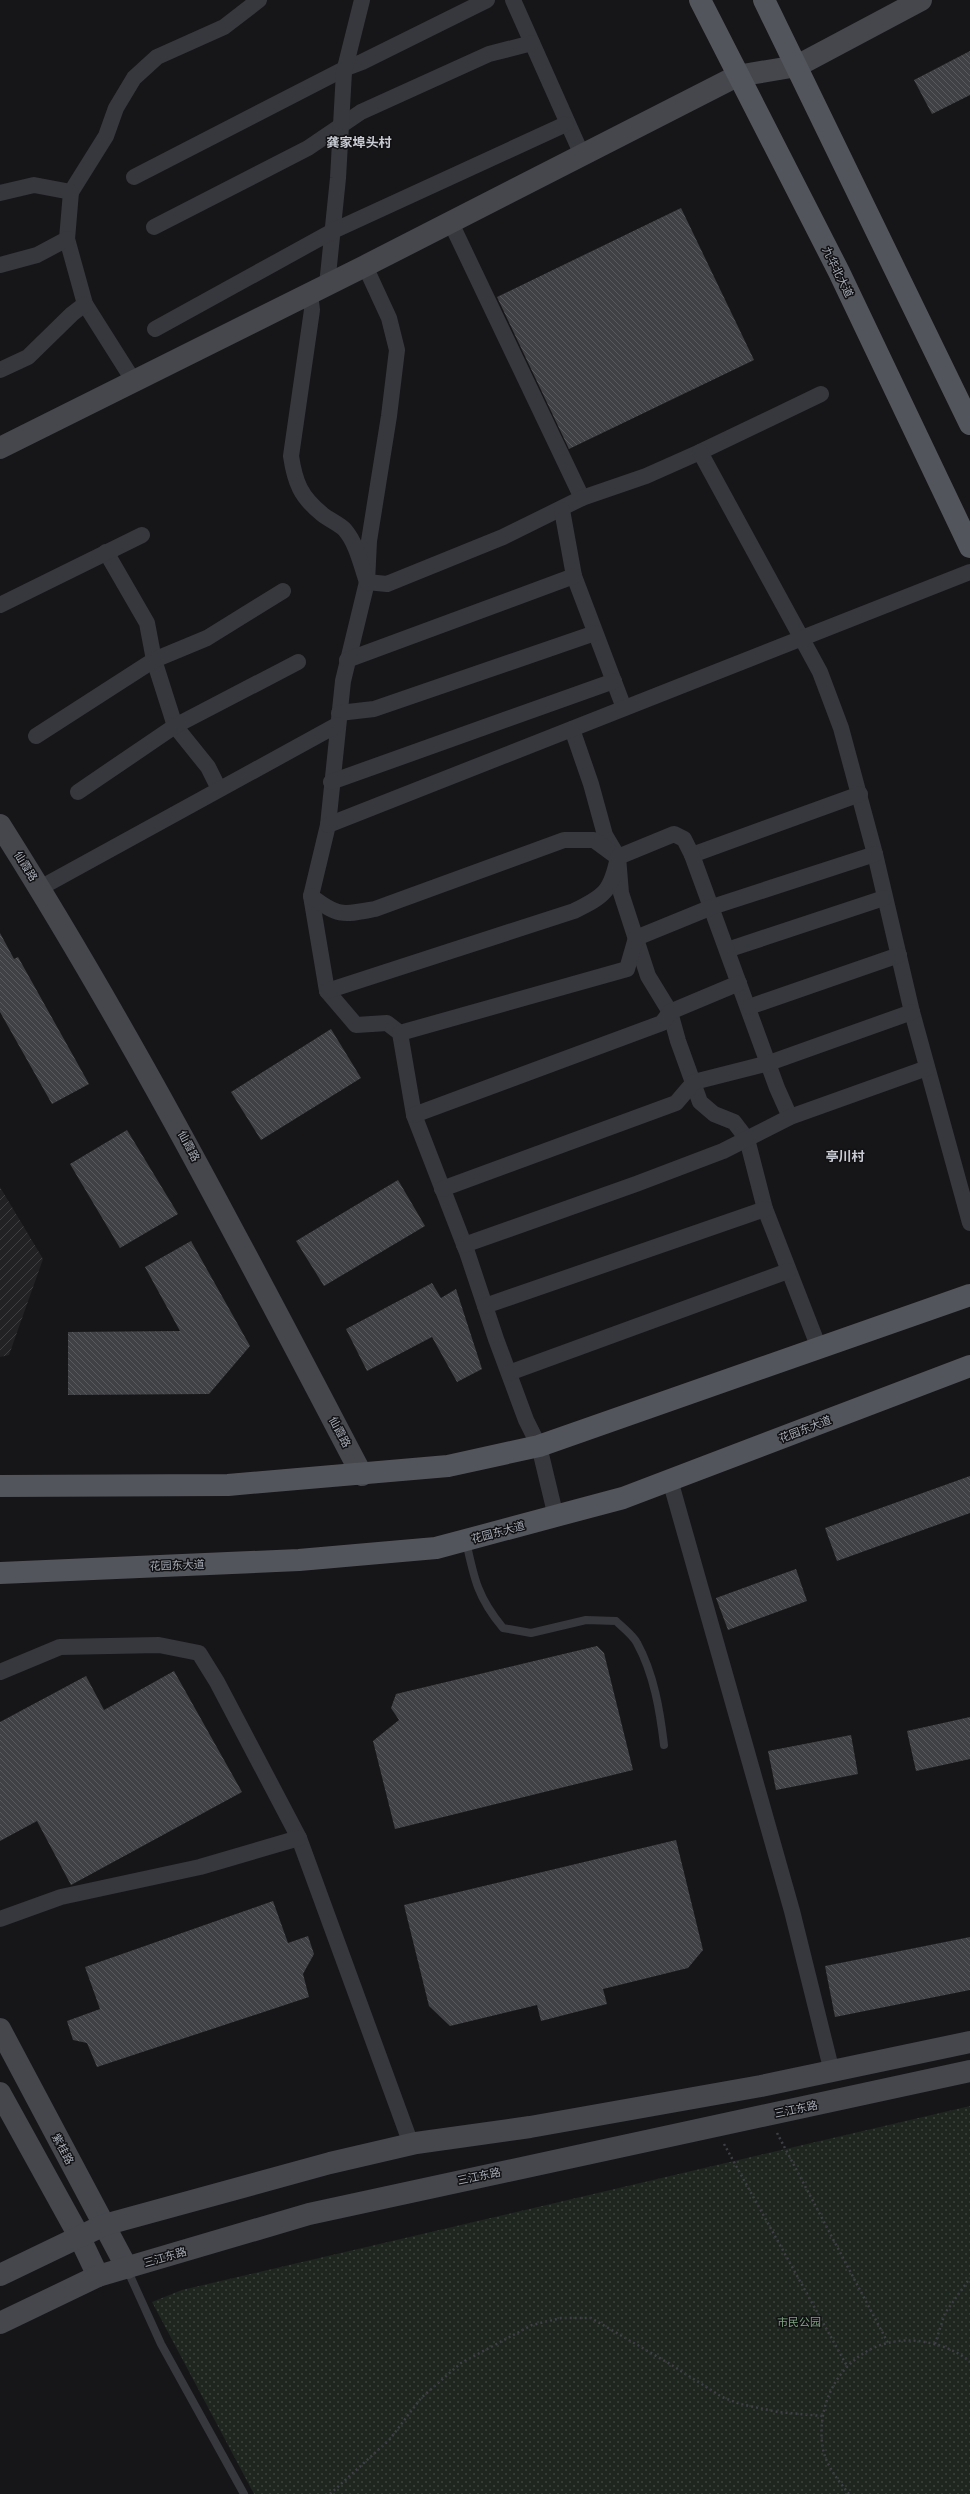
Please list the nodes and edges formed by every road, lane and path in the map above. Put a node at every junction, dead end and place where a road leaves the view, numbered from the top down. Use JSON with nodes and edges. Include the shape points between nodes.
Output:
{"nodes":[{"id":1,"x":259,"y":0,"type":"edge"},
{"id":2,"x":362,"y":0,"type":"edge"},
{"id":3,"x":486,"y":0,"type":"edge"},
{"id":4,"x":513,"y":0,"type":"edge"},
{"id":5,"x":700,"y":0,"type":"edge"},
{"id":6,"x":764,"y":0,"type":"edge"},
{"id":7,"x":922,"y":0,"type":"edge"},
{"id":8,"x":532,"y":44,"type":"junction"},
{"id":9,"x":797,"y":66,"type":"junction"},
{"id":10,"x":346,"y":68,"type":"junction"},
{"id":11,"x":737,"y":76,"type":"junction"},
{"id":12,"x":566,"y":124,"type":"junction"},
{"id":13,"x":340,"y":127,"type":"junction"},
{"id":14,"x":582,"y":155,"type":"junction"},
{"id":15,"x":134,"y":178,"type":"dead end"},
{"id":16,"x":72,"y":192,"type":"junction"},
{"id":17,"x":0,"y":193,"type":"edge"},
{"id":18,"x":451,"y":223,"type":"junction"},
{"id":19,"x":154,"y":227,"type":"dead end"},
{"id":20,"x":333,"y":231,"type":"junction"},
{"id":21,"x":67,"y":239,"type":"junction"},
{"id":22,"x":0,"y":265,"type":"edge"},
{"id":23,"x":365,"y":266,"type":"junction"},
{"id":24,"x":318,"y":290,"type":"junction"},
{"id":25,"x":85,"y":304,"type":"junction"},
{"id":26,"x":155,"y":329,"type":"dead end"},
{"id":27,"x":0,"y":370,"type":"edge"},
{"id":28,"x":133,"y":380,"type":"junction"},
{"id":29,"x":821,"y":394,"type":"dead end"},
{"id":30,"x":970,"y":424,"type":"edge"},
{"id":31,"x":0,"y":448,"type":"edge"},
{"id":32,"x":700,"y":452,"type":"junction"},
{"id":33,"x":582,"y":498,"type":"junction"},
{"id":34,"x":562,"y":510,"type":"junction"},
{"id":35,"x":142,"y":534,"type":"dead end"},
{"id":36,"x":970,"y":547,"type":"edge"},
{"id":37,"x":106,"y":552,"type":"junction"},
{"id":38,"x":970,"y":572,"type":"edge"},
{"id":39,"x":574,"y":576,"type":"junction"},
{"id":40,"x":367,"y":582,"type":"junction"},
{"id":41,"x":283,"y":591,"type":"dead end"},
{"id":42,"x":0,"y":605,"type":"edge"},
{"id":43,"x":595,"y":633,"type":"junction"},
{"id":44,"x":800,"y":639,"type":"junction"},
{"id":45,"x":154,"y":660,"type":"junction"},
{"id":46,"x":346,"y":660,"type":"junction"},
{"id":47,"x":298,"y":662,"type":"dead end"},
{"id":48,"x":614,"y":681,"type":"junction"},
{"id":49,"x":624,"y":708,"type":"junction"},
{"id":50,"x":338,"y":719,"type":"junction"},
{"id":51,"x":175,"y":726,"type":"junction"},
{"id":52,"x":572,"y":729,"type":"junction"},
{"id":53,"x":36,"y":736,"type":"dead end"},
{"id":54,"x":331,"y":782,"type":"junction"},
{"id":55,"x":220,"y":789,"type":"junction"},
{"id":56,"x":78,"y":792,"type":"dead end"},
{"id":57,"x":860,"y":794,"type":"junction"},
{"id":58,"x":0,"y":825,"type":"edge"},
{"id":59,"x":328,"y":825,"type":"junction"},
{"id":60,"x":875,"y":854,"type":"junction"},
{"id":61,"x":692,"y":855,"type":"junction"},
{"id":62,"x":618,"y":857,"type":"junction"},
{"id":63,"x":40,"y":888,"type":"junction"},
{"id":64,"x":311,"y":896,"type":"junction"},
{"id":65,"x":884,"y":898,"type":"junction"},
{"id":66,"x":712,"y":908,"type":"junction"},
{"id":67,"x":636,"y":938,"type":"junction"},
{"id":68,"x":727,"y":950,"type":"junction"},
{"id":69,"x":899,"y":955,"type":"junction"},
{"id":70,"x":739,"y":983,"type":"junction"},
{"id":71,"x":327,"y":991,"type":"junction"},
{"id":72,"x":749,"y":1007,"type":"junction"},
{"id":73,"x":670,"y":1012,"type":"junction"},
{"id":74,"x":912,"y":1012,"type":"junction"},
{"id":75,"x":400,"y":1033,"type":"junction"},
{"id":76,"x":769,"y":1063,"type":"junction"},
{"id":77,"x":927,"y":1068,"type":"junction"},
{"id":78,"x":694,"y":1082,"type":"junction"},
{"id":79,"x":414,"y":1115,"type":"junction"},
{"id":80,"x":790,"y":1117,"type":"junction"},
{"id":81,"x":747,"y":1139,"type":"junction"},
{"id":82,"x":442,"y":1189,"type":"junction"},
{"id":83,"x":765,"y":1209,"type":"junction"},
{"id":84,"x":970,"y":1223,"type":"edge"},
{"id":85,"x":464,"y":1245,"type":"junction"},
{"id":86,"x":788,"y":1271,"type":"junction"},
{"id":87,"x":970,"y":1295,"type":"edge"},
{"id":88,"x":485,"y":1306,"type":"junction"},
{"id":89,"x":819,"y":1348,"type":"junction"},
{"id":90,"x":970,"y":1366,"type":"edge"},
{"id":91,"x":509,"y":1373,"type":"junction"},
{"id":92,"x":539,"y":1446,"type":"junction"},
{"id":93,"x":362,"y":1475,"type":"junction"},
{"id":94,"x":670,"y":1480,"type":"junction"},
{"id":95,"x":0,"y":1486,"type":"edge"},
{"id":96,"x":556,"y":1516,"type":"junction"},
{"id":97,"x":466,"y":1540,"type":"junction"},
{"id":98,"x":0,"y":1573,"type":"edge"},
{"id":99,"x":0,"y":1672,"type":"edge"},
{"id":100,"x":664,"y":1745,"type":"dead end"},
{"id":101,"x":299,"y":1838,"type":"junction"},
{"id":102,"x":0,"y":1919,"type":"edge"},
{"id":103,"x":0,"y":2029,"type":"edge"},
{"id":104,"x":970,"y":2042,"type":"edge"},
{"id":105,"x":970,"y":2071,"type":"edge"},
{"id":106,"x":832,"y":2072,"type":"junction"},
{"id":107,"x":0,"y":2093,"type":"edge"},
{"id":108,"x":767,"y":2115,"type":"junction"},
{"id":109,"x":714,"y":2126,"type":"junction"},
{"id":110,"x":411,"y":2144,"type":"junction"},
{"id":111,"x":104,"y":2225,"type":"junction"},
{"id":112,"x":79,"y":2236,"type":"junction"},
{"id":113,"x":127,"y":2268,"type":"junction"},
{"id":114,"x":0,"y":2274,"type":"edge"},
{"id":115,"x":98,"y":2276,"type":"junction"},
{"id":116,"x":970,"y":2278,"type":"edge"},
{"id":117,"x":0,"y":2322,"type":"edge"},
{"id":118,"x":888,"y":2342,"type":"junction"},
{"id":119,"x":935,"y":2344,"type":"junction"},
{"id":120,"x":970,"y":2362,"type":"edge"},
{"id":121,"x":847,"y":2366,"type":"junction"},
{"id":122,"x":822,"y":2416,"type":"junction"},
{"id":123,"x":244,"y":2494,"type":"edge"},
{"id":124,"x":330,"y":2494,"type":"edge"},
{"id":125,"x":849,"y":2494,"type":"edge"}],
"edges":[{"from":1,"to":16,"type":"street","via":[[259,3],[224,27],[157,57],[134,78],[116,108],[106,136]]},
{"from":2,"to":10,"type":"street"},
{"from":3,"to":10,"type":"street"},
{"from":4,"to":8,"type":"street"},
{"from":5,"to":11,"type":"main road","name":"九华北大道"},
{"from":6,"to":9,"type":"main road"},
{"from":7,"to":9,"type":"main road"},
{"from":8,"to":12,"type":"street"},
{"from":8,"to":13,"type":"street","via":[[489,54],[361,112]]},
{"from":9,"to":11,"type":"main road"},
{"from":9,"to":30,"type":"main road"},
{"from":10,"to":13,"type":"street"},
{"from":10,"to":15,"type":"street"},
{"from":11,"to":14,"type":"main road"},
{"from":11,"to":36,"type":"main road","name":"九华北大道","via":[[839,272]]},
{"from":12,"to":14,"type":"street"},
{"from":12,"to":20,"type":"street"},
{"from":13,"to":19,"type":"street","via":[[308,148]]},
{"from":13,"to":20,"type":"street"},
{"from":14,"to":18,"type":"main road"},
{"from":16,"to":17,"type":"street","via":[[34,185]]},
{"from":16,"to":21,"type":"street"},
{"from":18,"to":23,"type":"main road"},
{"from":18,"to":33,"type":"street"},
{"from":20,"to":24,"type":"street"},
{"from":20,"to":26,"type":"street"},
{"from":21,"to":22,"type":"street","via":[[37,255]]},
{"from":21,"to":25,"type":"street"},
{"from":23,"to":24,"type":"main road"},
{"from":23,"to":40,"type":"street","via":[[394,332],[397,350],[369,541]]},
{"from":24,"to":28,"type":"main road"},
{"from":24,"to":40,"type":"street","via":[[312,310],[291,456],[293,472],[296,486],[307,500],[345,530]]},
{"from":25,"to":27,"type":"street","via":[[28,357]]},
{"from":25,"to":28,"type":"street"},
{"from":28,"to":31,"type":"main road"},
{"from":29,"to":32,"type":"street"},
{"from":32,"to":33,"type":"street","via":[[646,476]]},
{"from":32,"to":44,"type":"street"},
{"from":33,"to":34,"type":"street"},
{"from":34,"to":39,"type":"street"},
{"from":34,"to":40,"type":"street","via":[[387,584]]},
{"from":35,"to":37,"type":"street"},
{"from":37,"to":42,"type":"street"},
{"from":37,"to":45,"type":"street","via":[[147,624]]},
{"from":38,"to":44,"type":"street"},
{"from":39,"to":43,"type":"street"},
{"from":39,"to":46,"type":"street"},
{"from":40,"to":46,"type":"street"},
{"from":41,"to":45,"type":"street","via":[[207,638]]},
{"from":43,"to":48,"type":"street"},
{"from":43,"to":50,"type":"street"},
{"from":44,"to":49,"type":"street"},
{"from":44,"to":57,"type":"street","via":[[820,672],[841,728]]},
{"from":45,"to":51,"type":"street"},
{"from":45,"to":53,"type":"street"},
{"from":46,"to":50,"type":"street"},
{"from":47,"to":51,"type":"street"},
{"from":48,"to":49,"type":"street"},
{"from":48,"to":54,"type":"street"},
{"from":49,"to":52,"type":"street"},
{"from":50,"to":54,"type":"street"},
{"from":50,"to":55,"type":"street"},
{"from":51,"to":55,"type":"street","via":[[208,767]]},
{"from":51,"to":56,"type":"street"},
{"from":52,"to":59,"type":"street"},
{"from":52,"to":62,"type":"street","via":[[605,835]]},
{"from":54,"to":59,"type":"street"},
{"from":55,"to":63,"type":"street"},
{"from":57,"to":60,"type":"street"},
{"from":57,"to":61,"type":"street"},
{"from":58,"to":63,"type":"main road","name":"仙霞路"},
{"from":59,"to":64,"type":"street"},
{"from":60,"to":65,"type":"street"},
{"from":60,"to":66,"type":"street"},
{"from":61,"to":62,"type":"street","via":[[684,839],[674,834]]},
{"from":61,"to":66,"type":"street"},
{"from":62,"to":64,"type":"street","via":[[594,840],[564,840],[375,909],[346,915],[329,910]]},
{"from":62,"to":67,"type":"street","via":[[621,893]]},
{"from":62,"to":71,"type":"street","via":[[611,886],[592,902],[574,911]]},
{"from":63,"to":93,"type":"main road","name":"仙霞路","via":[[178,1125]]},
{"from":64,"to":71,"type":"street"},
{"from":65,"to":68,"type":"street"},
{"from":65,"to":69,"type":"street"},
{"from":66,"to":67,"type":"street"},
{"from":66,"to":68,"type":"street"},
{"from":67,"to":73,"type":"street","via":[[648,976]]},
{"from":67,"to":75,"type":"street","via":[[627,969]]},
{"from":68,"to":70,"type":"street"},
{"from":69,"to":72,"type":"street"},
{"from":69,"to":74,"type":"street"},
{"from":70,"to":72,"type":"street"},
{"from":70,"to":73,"type":"street"},
{"from":71,"to":75,"type":"street","via":[[356,1025],[386,1023]]},
{"from":72,"to":76,"type":"street"},
{"from":73,"to":78,"type":"street"},
{"from":73,"to":79,"type":"street","via":[[662,1023]]},
{"from":74,"to":76,"type":"street"},
{"from":74,"to":77,"type":"street"},
{"from":75,"to":79,"type":"street"},
{"from":76,"to":78,"type":"street"},
{"from":76,"to":80,"type":"street"},
{"from":77,"to":80,"type":"street"},
{"from":77,"to":84,"type":"street"},
{"from":78,"to":81,"type":"street","via":[[700,1102],[714,1114],[734,1122]]},
{"from":78,"to":82,"type":"street","via":[[676,1103]]},
{"from":79,"to":82,"type":"street"},
{"from":80,"to":81,"type":"street"},
{"from":81,"to":83,"type":"street"},
{"from":81,"to":85,"type":"street","via":[[723,1151],[636,1184]]},
{"from":82,"to":85,"type":"street"},
{"from":83,"to":86,"type":"street"},
{"from":83,"to":88,"type":"street"},
{"from":85,"to":88,"type":"street"},
{"from":86,"to":89,"type":"street"},
{"from":86,"to":91,"type":"street"},
{"from":87,"to":89,"type":"main road"},
{"from":88,"to":91,"type":"street"},
{"from":89,"to":92,"type":"main road"},
{"from":90,"to":94,"type":"main road","name":"花园东大道"},
{"from":91,"to":92,"type":"street","via":[[526,1420]]},
{"from":92,"to":93,"type":"main road","via":[[448,1466]]},
{"from":92,"to":96,"type":"street"},
{"from":93,"to":95,"type":"main road","via":[[228,1485]]},
{"from":94,"to":96,"type":"main road","name":"花园东大道","via":[[623,1498]]},
{"from":94,"to":106,"type":"street","via":[[792,1911]]},
{"from":96,"to":97,"type":"main road","name":"花园东大道"},
{"from":97,"to":98,"type":"main road","name":"花园东大道","via":[[436,1548],[299,1560]]},
{"from":97,"to":100,"type":"lane","via":[[473,1576],[486,1607],[503,1628],[531,1633],[586,1620],[616,1621],[637,1642],[661,1716]]},
{"from":99,"to":101,"type":"street","via":[[60,1647],[159,1645],[199,1653],[217,1682]]},
{"from":101,"to":102,"type":"street","via":[[200,1868],[61,1897]]},
{"from":101,"to":110,"type":"street"},
{"from":103,"to":111,"type":"main road","name":"紫桂路"},
{"from":104,"to":106,"type":"main road"},
{"from":105,"to":108,"type":"main road","name":"三江东路"},
{"from":106,"to":110,"type":"main road","via":[[530,2127]]},
{"from":107,"to":112,"type":"main road"},
{"from":108,"to":109,"type":"main road","name":"三江东路"},
{"from":108,"to":118,"type":"path"},
{"from":109,"to":113,"type":"main road","name":"三江东路","via":[[309,2214]]},
{"from":109,"to":121,"type":"path"},
{"from":110,"to":111,"type":"main road","via":[[330,2163]]},
{"from":111,"to":112,"type":"main road"},
{"from":111,"to":113,"type":"main road","name":"紫桂路"},
{"from":112,"to":114,"type":"main road"},
{"from":112,"to":115,"type":"main road"},
{"from":113,"to":115,"type":"main road","name":"三江东路"},
{"from":113,"to":123,"type":"lane","via":[[161,2344]]},
{"from":115,"to":117,"type":"main road","name":"三江东路"},
{"from":116,"to":119,"type":"path","via":[[945,2313]]},
{"from":118,"to":119,"type":"path","via":[[917,2340]]},
{"from":118,"to":121,"type":"path","via":[[873,2348]]},
{"from":119,"to":120,"type":"path","via":[[944,2346]]},
{"from":121,"to":122,"type":"path","via":[[830,2389]]},
{"from":122,"to":124,"type":"path","via":[[778,2412],[740,2404],[722,2397],[591,2318],[561,2318],[532,2326],[461,2363],[421,2398],[390,2439]]},
{"from":122,"to":125,"type":"path","via":[[822,2445],[832,2471]]}]}
